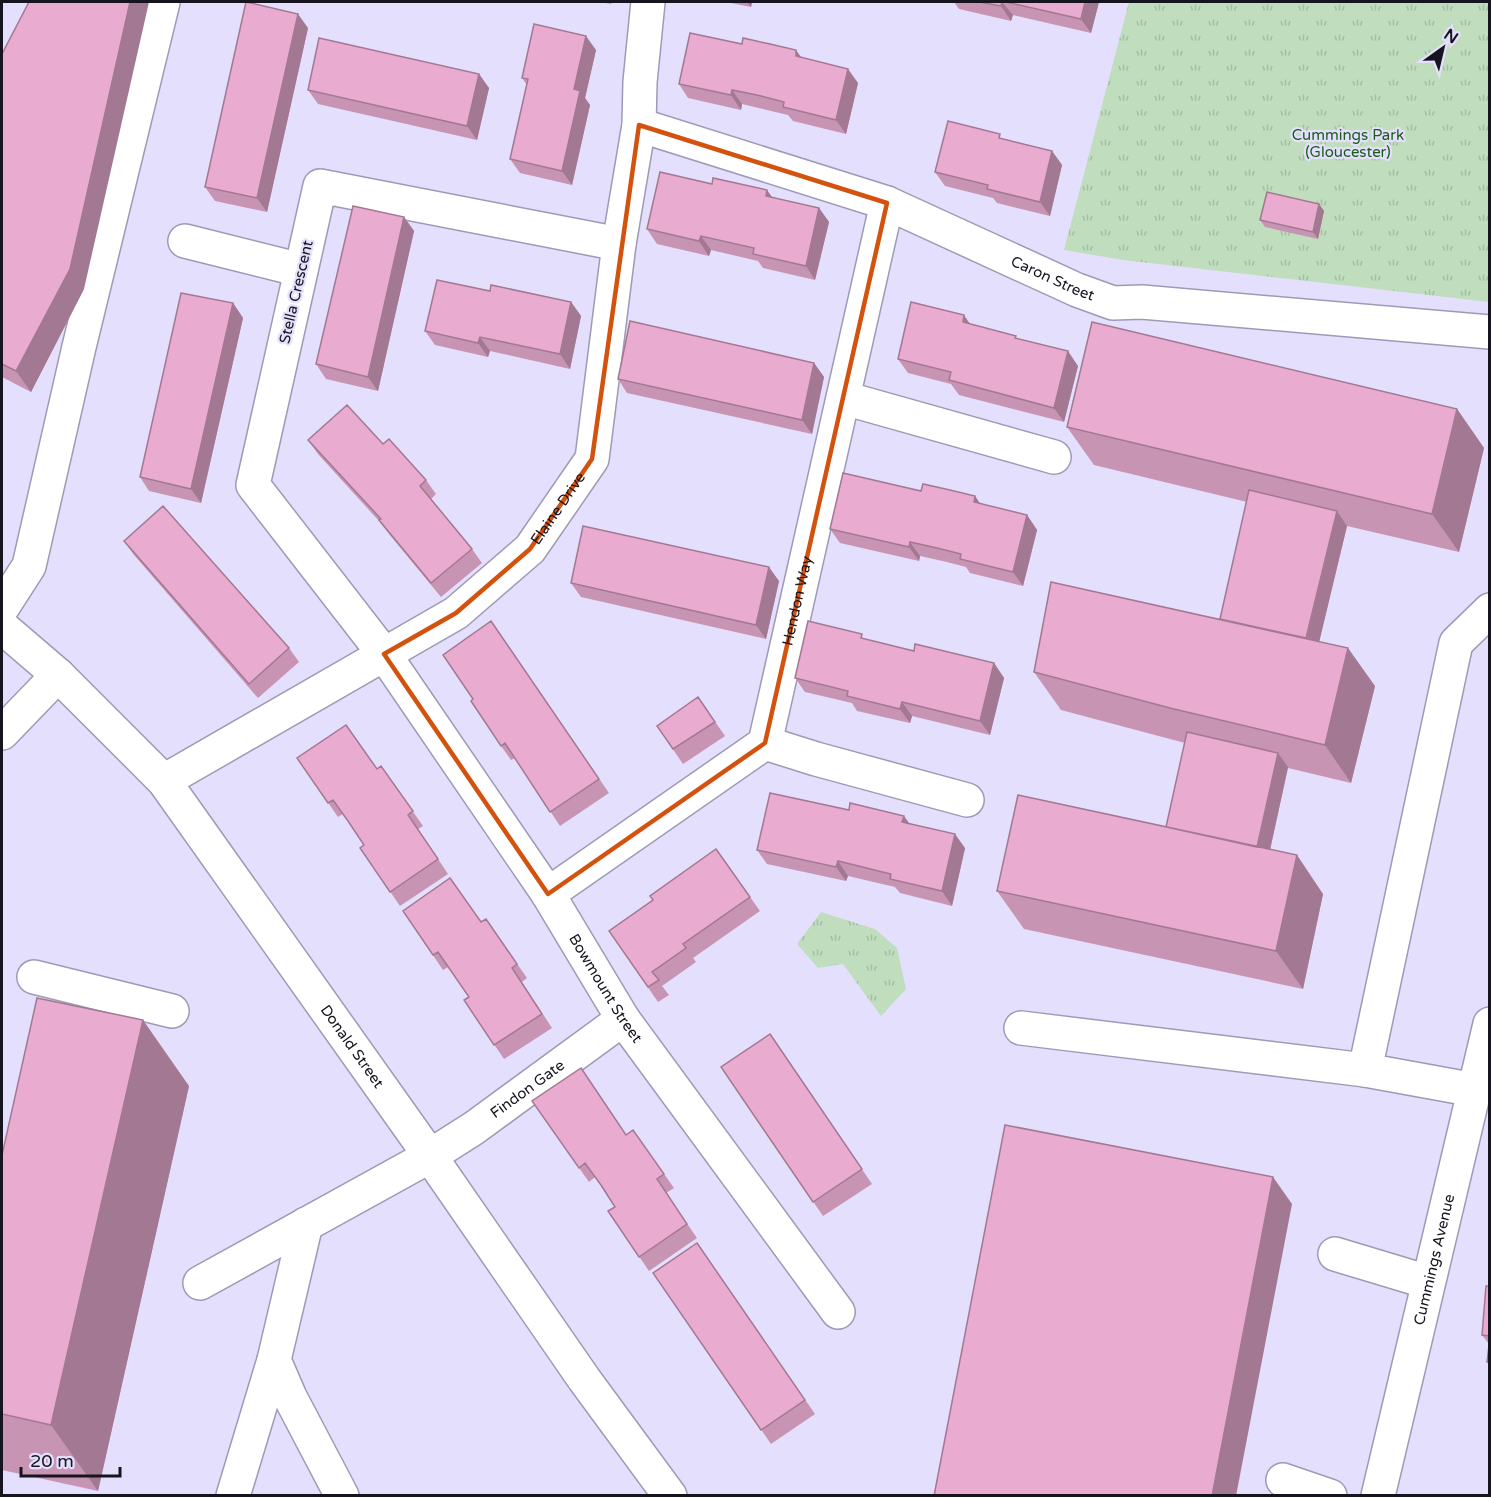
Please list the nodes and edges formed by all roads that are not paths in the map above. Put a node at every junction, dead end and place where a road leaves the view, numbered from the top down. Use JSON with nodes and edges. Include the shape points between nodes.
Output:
{"nodes":[{"id":1,"x":163,"y":2,"type":"edge"},
{"id":2,"x":648,"y":2,"type":"edge"},
{"id":3,"x":639,"y":125,"type":"junction"},
{"id":4,"x":887,"y":203,"type":"junction"},
{"id":5,"x":185,"y":241,"type":"dead end"},
{"id":6,"x":619,"y":244,"type":"junction"},
{"id":7,"x":301,"y":270,"type":"junction"},
{"id":8,"x":1490,"y":332,"type":"edge"},
{"id":9,"x":844,"y":398,"type":"junction"},
{"id":10,"x":1054,"y":457,"type":"dead end"},
{"id":11,"x":2,"y":608,"type":"edge"},
{"id":12,"x":1490,"y":610,"type":"edge"},
{"id":13,"x":2,"y":627,"type":"edge"},
{"id":14,"x":384,"y":654,"type":"junction"},
{"id":15,"x":58,"y":675,"type":"junction"},
{"id":16,"x":2,"y":733,"type":"edge"},
{"id":17,"x":765,"y":743,"type":"junction"},
{"id":18,"x":164,"y":781,"type":"junction"},
{"id":19,"x":967,"y":800,"type":"dead end"},
{"id":20,"x":548,"y":894,"type":"junction"},
{"id":21,"x":34,"y":977,"type":"dead end"},
{"id":22,"x":172,"y":1011,"type":"dead end"},
{"id":23,"x":623,"y":1019,"type":"junction"},
{"id":24,"x":1490,"y":1024,"type":"edge"},
{"id":25,"x":1021,"y":1028,"type":"dead end"},
{"id":26,"x":1365,"y":1071,"type":"junction"},
{"id":27,"x":1474,"y":1090,"type":"junction"},
{"id":28,"x":1477,"y":1131,"type":"edge"},
{"id":29,"x":430,"y":1156,"type":"junction"},
{"id":30,"x":306,"y":1224,"type":"junction"},
{"id":31,"x":1335,"y":1254,"type":"dead end"},
{"id":32,"x":1428,"y":1282,"type":"junction"},
{"id":33,"x":200,"y":1283,"type":"dead end"},
{"id":34,"x":838,"y":1312,"type":"dead end"},
{"id":35,"x":274,"y":1360,"type":"junction"},
{"id":36,"x":1283,"y":1480,"type":"dead end"},
{"id":37,"x":233,"y":1496,"type":"edge"},
{"id":38,"x":342,"y":1496,"type":"edge"},
{"id":39,"x":670,"y":1496,"type":"edge"},
{"id":40,"x":1330,"y":1496,"type":"edge"},
{"id":41,"x":1378,"y":1496,"type":"edge"}],
"edges":[{"from":1,"to":11,"type":"street","via":[[29,566]]},
{"from":2,"to":3,"type":"street","name":"Elaine Drive"},
{"from":3,"to":4,"type":"street","name":"Caron Street"},
{"from":3,"to":6,"type":"street","name":"Elaine Drive"},
{"from":4,"to":8,"type":"street","name":"Caron Street","via":[[1113,303],[1142,302]]},
{"from":4,"to":9,"type":"street","name":"Hendon Way"},
{"from":5,"to":7,"type":"street"},
{"from":6,"to":7,"type":"street","name":"Stella Crescent","via":[[320,186]]},
{"from":6,"to":14,"type":"street","name":"Elaine Drive","via":[[592,459],[530,549],[456,613]]},
{"from":7,"to":14,"type":"street","name":"Stella Crescent","via":[[253,485]]},
{"from":9,"to":10,"type":"street"},
{"from":9,"to":17,"type":"street","name":"Hendon Way"},
{"from":12,"to":26,"type":"street","via":[[1456,643]]},
{"from":13,"to":15,"type":"street","name":"Donald Street"},
{"from":14,"to":18,"type":"street","name":"Elaine Drive"},
{"from":14,"to":20,"type":"street","name":"Bowmount Street"},
{"from":15,"to":16,"type":"street"},
{"from":15,"to":18,"type":"street","name":"Donald Street"},
{"from":17,"to":19,"type":"street"},
{"from":17,"to":20,"type":"street"},
{"from":18,"to":29,"type":"street","name":"Donald Street"},
{"from":20,"to":23,"type":"street","name":"Bowmount Street"},
{"from":21,"to":22,"type":"street"},
{"from":23,"to":29,"type":"street","name":"Findon Gate"},
{"from":23,"to":34,"type":"street","name":"Bowmount Street"},
{"from":24,"to":27,"type":"street","name":"Cummings Avenue"},
{"from":25,"to":26,"type":"street"},
{"from":26,"to":27,"type":"street"},
{"from":27,"to":28,"type":"street","name":"Cummings Avenue"},
{"from":28,"to":32,"type":"street","name":"Cummings Avenue"},
{"from":29,"to":30,"type":"street","name":"Findon Gate"},
{"from":29,"to":39,"type":"street","name":"Donald Street"},
{"from":30,"to":33,"type":"street","name":"Findon Gate"},
{"from":30,"to":35,"type":"street"},
{"from":31,"to":32,"type":"street"},
{"from":32,"to":41,"type":"street","name":"Cummings Avenue"},
{"from":35,"to":37,"type":"street"},
{"from":35,"to":38,"type":"street"},
{"from":36,"to":40,"type":"street"}]}
